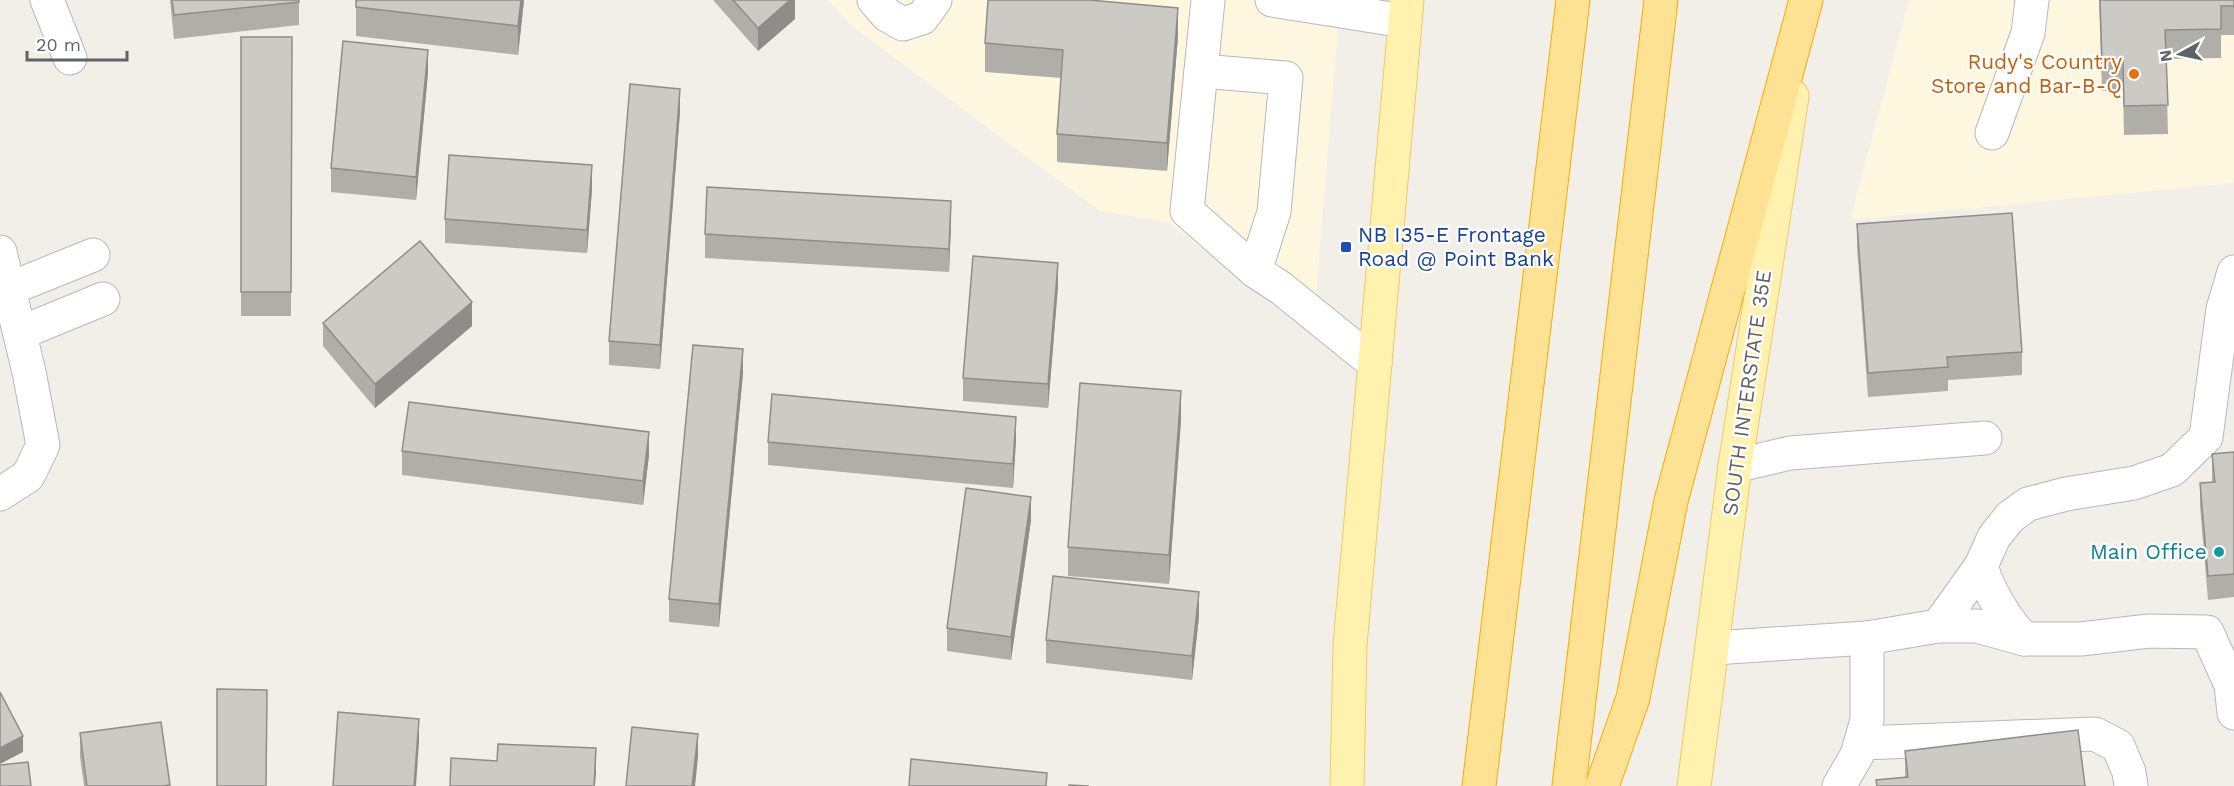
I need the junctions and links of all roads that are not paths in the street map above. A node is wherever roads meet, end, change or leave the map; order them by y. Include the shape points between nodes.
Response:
1 (47, 0) edge
2 (72, 0) edge
3 (874, 0) edge
4 (935, 0) edge
5 (1208, 0) edge
6 (1272, 0) edge
7 (1573, 0) edge
8 (1661, 0) edge
9 (1806, 0) edge
10 (2032, 0) edge
11 (1406, 10) edge
12 (1201, 71) junction
13 (1992, 133) dead end
14 (0, 252) edge
15 (93, 255) dead end
16 (1255, 271) junction
17 (2234, 272) edge
18 (9, 289) junction
19 (104, 299) dead end
20 (20, 333) junction
21 (1375, 364) junction
22 (1985, 438) dead end
23 (1735, 466) junction
24 (0, 494) edge
25 (1981, 566) junction
26 (1938, 626) junction
27 (1867, 638) junction
28 (2024, 639) junction
29 (1713, 648) junction
30 (2234, 713) edge
31 (1862, 743) junction
32 (1347, 786) edge
33 (1479, 786) edge
34 (1569, 786) edge
35 (1602, 786) edge
36 (1694, 786) edge
37 (1839, 786) edge
38 (2131, 786) edge

1 - 2 lane via 70,58
3 - 4 lane via 886,15 903,24 922,18
5 - 12 lane
6 - 11 lane
7 - 33 highway
8 - 34 highway
9 - 23 main road, SOUTH INTERSTATE 35E
9 - 35 highway via 1671,501 1633,698
10 - 13 lane via 2028,33
11 - 21 main road
12 - 16 lane via 1187,211
12 - 16 lane via 1286,78 1274,212
14 - 18 lane
15 - 18 lane
16 - 21 lane
17 - 25 lane via 2223,309 2206,438 2172,470 2134,483 2028,504 2010,517 1994,537
18 - 20 lane
19 - 20 lane
20 - 24 lane via 43,445 28,476
21 - 32 main road via 1350,645
22 - 23 lane via 1790,453
23 - 29 main road, SOUTH INTERSTATE 35E
25 - 26 lane
25 - 28 lane via 1987,586
26 - 27 lane
26 - 28 lane via 1977,626
27 - 29 lane
27 - 31 lane via 1867,720
28 - 30 lane via 2081,639 2149,631 2207,632 2231,684
29 - 36 main road, SOUTH INTERSTATE 35E
31 - 37 lane
31 - 38 lane via 2095,734 2118,746

